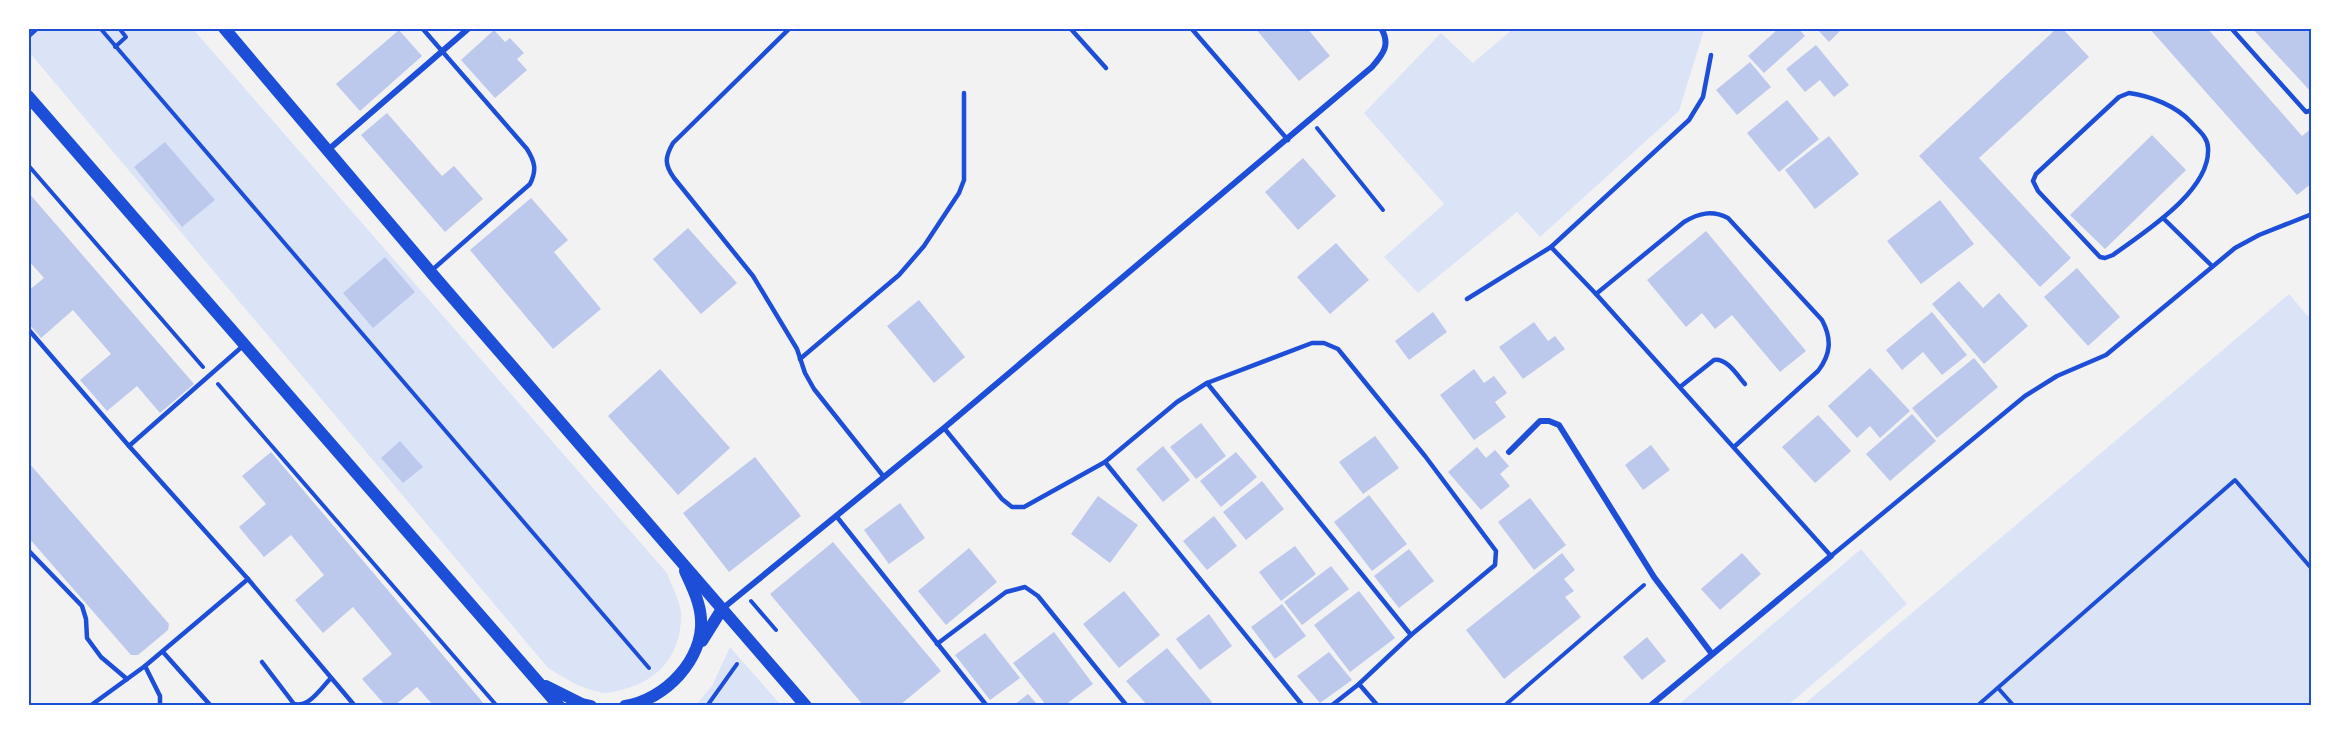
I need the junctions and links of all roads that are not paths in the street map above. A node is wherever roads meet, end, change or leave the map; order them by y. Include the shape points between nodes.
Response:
1 (224, 28) edge
2 (422, 28) edge
3 (469, 28) edge
4 (790, 28) edge
5 (1070, 28) edge
6 (1191, 28) edge
7 (1381, 28) edge
8 (2231, 28) edge
9 (442, 51) junction
10 (1711, 55) dead end
11 (1106, 68) dead end
12 (964, 93) dead end
13 (28, 96) edge
14 (2312, 110) edge
15 (1288, 140) junction
16 (328, 150) junction
17 (2312, 214) edge
18 (2163, 218) junction
19 (1551, 246) junction
20 (2212, 266) junction
21 (431, 271) junction
22 (1596, 294) junction
23 (1467, 299) dead end
24 (28, 329) edge
25 (244, 344) junction
26 (800, 359) junction
27 (1207, 383) junction
28 (1745, 384) dead end
29 (1680, 387) junction
30 (944, 428) junction
31 (129, 447) junction
32 (1734, 447) junction
33 (1509, 453) dead end
34 (1106, 462) junction
35 (884, 477) junction
36 (837, 517) junction
37 (28, 550) edge
38 (1831, 556) junction
39 (680, 560) junction
40 (248, 579) junction
41 (723, 609) junction
42 (1411, 635) junction
43 (700, 644) junction
44 (937, 644) junction
45 (163, 652) junction
46 (1712, 654) junction
47 (262, 662) dead end
48 (145, 666) junction
49 (331, 678) junction
50 (127, 679) junction
51 (539, 683) junction
52 (1359, 684) junction
53 (90, 705) edge
54 (160, 705) edge
55 (211, 705) edge
56 (355, 705) edge
57 (559, 705) edge
58 (591, 705) edge
59 (626, 705) edge
60 (806, 705) edge
61 (987, 705) edge
62 (1127, 705) edge
63 (1302, 705) edge
64 (1332, 705) edge
65 (1378, 705) edge
66 (1650, 705) edge

1 - 16 main road
2 - 9 lane
3 - 9 street
4 - 26 lane via 673,143 666,162 674,178 753,276
5 - 11 lane
6 - 15 lane
7 - 15 street via 1387,44 1372,68
8 - 14 lane via 2306,112
9 - 16 street
9 - 21 lane via 527,148 535,173 530,184
10 - 19 lane via 1703,97 1689,120
12 - 26 lane via 964,180 959,193 924,246 898,275
13 - 25 main road
15 - 30 street
16 - 21 main road
17 - 20 lane via 2259,235
18 - 18 lane via 2113,255 2100,257 2037,191 2033,181 2119,98 2129,93 2148,97 2187,118 2204,135 2209,147 2198,181
18 - 20 lane
19 - 22 lane
19 - 23 lane
20 - 38 lane via 2106,355 2057,376 2025,396
21 - 39 main road
22 - 29 lane
22 - 32 lane via 1696,214 1719,213 1728,218 1822,320 1830,339 1827,360
24 - 31 lane
25 - 31 lane
25 - 51 main road
26 - 35 lane via 814,389
27 - 34 lane via 1177,402
27 - 42 lane
27 - 42 lane via 1312,343 1324,343 1338,349 1425,456 1496,551 1495,565
28 - 29 lane via 1720,359
29 - 32 lane
30 - 34 lane via 1012,507 1024,507
30 - 35 street
31 - 40 lane
32 - 38 lane
33 - 46 street via 1540,422 1559,425 1654,577
34 - 63 lane
35 - 36 street
36 - 41 street
36 - 44 lane
37 - 50 lane via 82,606 87,638 101,657
38 - 46 street
39 - 41 main road
39 - 43 main road via 697,599
40 - 45 lane
40 - 49 lane
41 - 43 main road
41 - 60 main road
42 - 52 lane
43 - 59 main road via 673,681 655,694
44 - 61 lane
44 - 62 lane via 1006,592 1025,587 1038,597
45 - 48 lane
45 - 55 lane
46 - 66 street
47 - 49 lane via 294,704 305,704
48 - 50 lane
48 - 54 lane via 160,696
49 - 56 lane
50 - 53 lane
51 - 57 main road
51 - 58 main road
52 - 64 lane
52 - 65 lane

